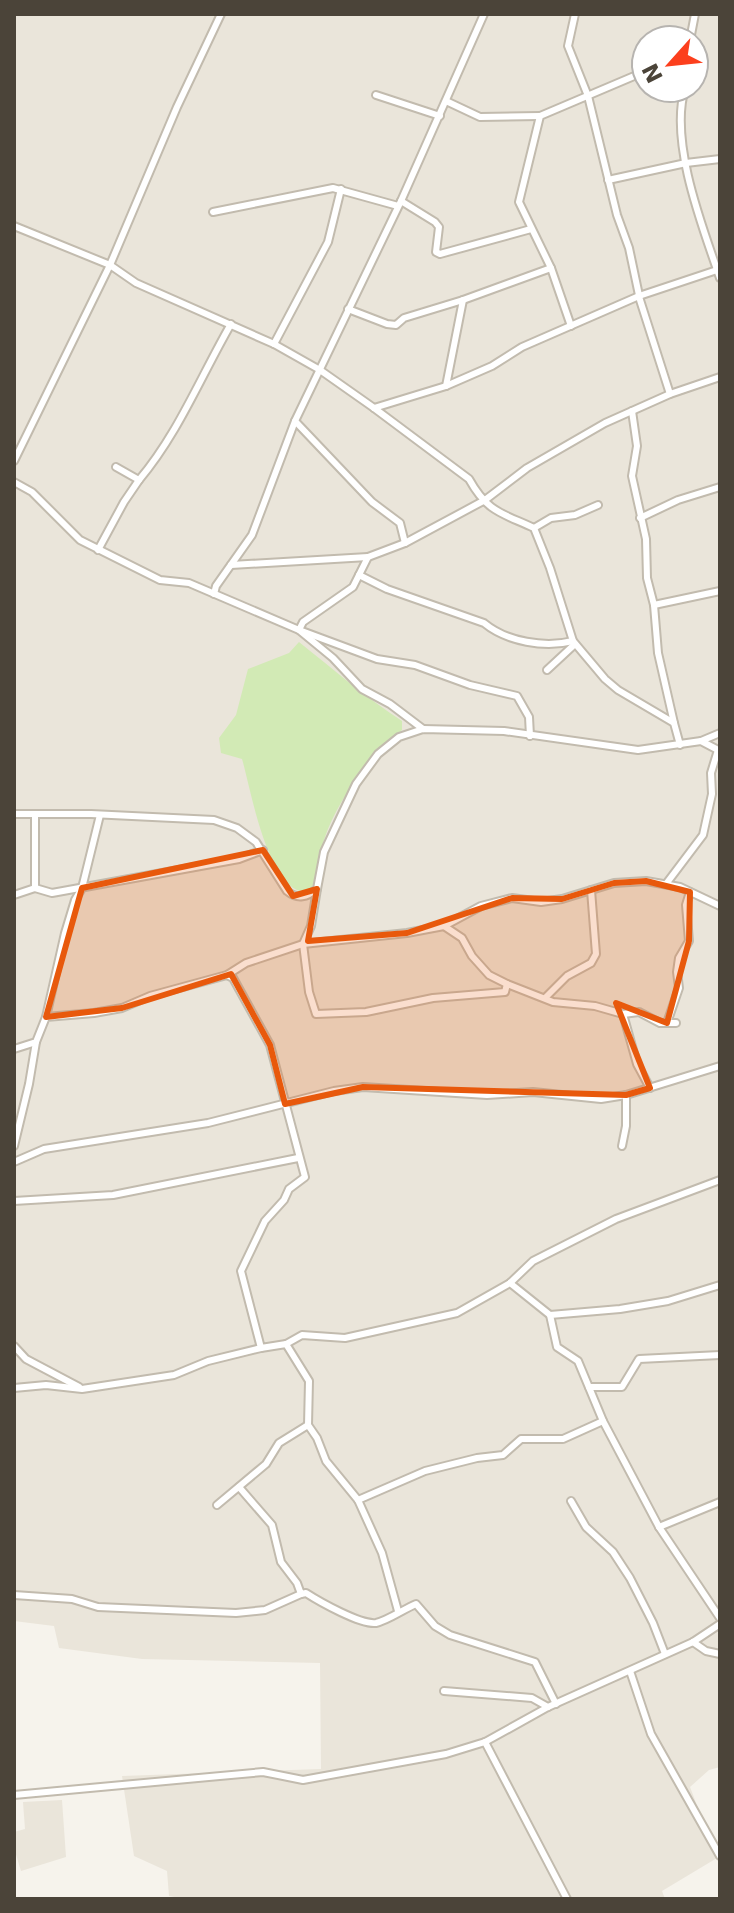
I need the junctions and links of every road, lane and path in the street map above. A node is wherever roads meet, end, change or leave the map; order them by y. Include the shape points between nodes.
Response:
1 (221, 14) edge
2 (484, 14) edge
3 (575, 14) edge
4 (630, 78) edge
5 (376, 95) dead end
6 (588, 96) junction
7 (446, 101) junction
8 (681, 104) edge
9 (440, 116) junction
10 (540, 116) junction
11 (720, 159) edge
12 (686, 163) junction
13 (608, 180) junction
14 (341, 189) junction
15 (400, 204) junction
16 (213, 212) dead end
17 (14, 226) edge
18 (531, 229) junction
19 (110, 265) junction
20 (551, 268) junction
21 (719, 269) edge
22 (720, 278) edge
23 (639, 296) junction
24 (463, 300) junction
25 (348, 309) junction
26 (231, 324) junction
27 (571, 326) junction
28 (274, 344) junction
29 (320, 370) junction
30 (720, 377) edge
31 (446, 386) junction
32 (670, 394) junction
33 (374, 408) junction
34 (632, 411) junction
35 (295, 421) junction
36 (14, 461) edge
37 (116, 467) dead end
38 (139, 480) junction
39 (14, 482) edge
40 (720, 487) edge
41 (485, 500) junction
42 (598, 505) dead end
43 (640, 518) junction
44 (534, 528) junction
45 (405, 543) junction
46 (98, 550) junction
47 (368, 557) junction
48 (231, 565) junction
49 (359, 575) junction
50 (720, 591) edge
51 (214, 594) junction
52 (654, 605) junction
53 (299, 630) junction
54 (574, 642) junction
55 (547, 670) dead end
56 (674, 723) junction
57 (423, 729) junction
58 (720, 733) edge
59 (530, 736) junction
60 (701, 741) junction
61 (680, 745) junction
62 (719, 750) edge
63 (14, 814) edge
64 (35, 814) junction
65 (100, 815) junction
66 (263, 850) junction
67 (666, 884) junction
68 (35, 888) junction
69 (82, 888) junction
70 (317, 889) junction
71 (591, 890) junction
72 (690, 892) junction
73 (14, 895) edge
74 (720, 906) edge
75 (444, 926) junction
76 (303, 944) junction
77 (227, 975) junction
78 (507, 984) junction
79 (545, 998) junction
80 (623, 1014) junction
81 (46, 1017) junction
82 (667, 1023) junction
83 (676, 1023) dead end
84 (36, 1042) junction
85 (14, 1049) edge
86 (720, 1066) edge
87 (650, 1088) junction
88 (626, 1095) junction
89 (285, 1104) junction
90 (14, 1146) edge
91 (622, 1146) dead end
92 (298, 1158) junction
93 (14, 1162) edge
94 (720, 1180) edge
95 (14, 1201) edge
96 (510, 1283) junction
97 (720, 1285) edge
98 (550, 1315) junction
99 (286, 1344) junction
100 (14, 1346) edge
101 (261, 1348) junction
102 (720, 1355) edge
103 (589, 1387) junction
104 (14, 1388) edge
105 (82, 1389) junction
106 (603, 1421) junction
107 (308, 1425) junction
108 (239, 1487) junction
109 (358, 1500) junction
110 (571, 1501) dead end
111 (720, 1502) edge
112 (217, 1505) dead end
113 (659, 1527) junction
114 (301, 1594) junction
115 (14, 1595) edge
116 (398, 1611) junction
117 (720, 1618) edge
118 (720, 1624) edge
119 (693, 1642) junction
120 (665, 1654) junction
121 (720, 1654) edge
122 (630, 1671) junction
123 (444, 1691) dead end
124 (556, 1704) junction
125 (548, 1707) junction
126 (485, 1742) junction
127 (14, 1795) edge
128 (720, 1856) edge
129 (567, 1899) edge

1 - 19 street
2 - 7 street
3 - 6 street via 568,46
4 - 6 street
5 - 9 street
6 - 10 street
6 - 13 street
7 - 9 street
7 - 10 street via 480,117
8 - 12 street
9 - 15 street
10 - 18 street via 519,202
11 - 12 street
12 - 13 street
12 - 21 street
13 - 23 street
14 - 15 street
14 - 16 street
14 - 28 street via 328,242
15 - 18 street via 439,227 435,246 440,254
15 - 25 street
17 - 19 street
18 - 20 street
19 - 26 street via 136,283
19 - 36 street
20 - 24 street
20 - 27 street
21 - 22 street
21 - 23 street
23 - 27 street
23 - 32 street
24 - 25 street via 396,325
24 - 31 street
25 - 29 street
26 - 28 street
26 - 38 street via 166,443
27 - 31 street
28 - 29 street
29 - 33 street
29 - 35 street
30 - 32 street
31 - 33 street
32 - 34 street
33 - 41 street via 469,479
34 - 41 street via 527,468
34 - 43 street via 637,446 632,476
35 - 45 street via 372,502 400,523
35 - 48 street via 252,535
37 - 38 street
38 - 46 street
39 - 46 street
40 - 43 street
41 - 44 street via 493,511
41 - 45 street
42 - 44 street
43 - 52 street
44 - 54 street
45 - 47 street
46 - 51 street via 160,580 189,583
47 - 48 street
47 - 49 street
48 - 51 street
49 - 53 street via 353,587
49 - 54 street via 484,623 497,633 556,646
50 - 52 street
51 - 53 street
52 - 56 street via 658,653
53 - 57 street via 362,689
53 - 59 street via 377,659 517,696 529,717
54 - 55 street
54 - 56 street via 611,685
56 - 61 street
57 - 59 street
57 - 70 street via 399,737 378,754 356,784 324,852
58 - 60 street
59 - 61 street via 638,750
60 - 61 street
60 - 62 street
62 - 67 street via 703,835
63 - 64 street
64 - 65 street
64 - 68 street
65 - 66 street via 214,820 237,828
65 - 69 street
66 - 69 street
66 - 70 street via 293,896
67 - 71 street via 614,883
67 - 72 street
68 - 69 street via 52,893
68 - 73 street
69 - 81 street via 65,933
70 - 76 street
71 - 75 street via 541,902 512,898 481,906
71 - 79 street via 596,954
72 - 74 street
72 - 82 street via 689,941 679,958 679,988
75 - 76 street
75 - 78 street via 462,938 489,975
76 - 77 street
76 - 78 street via 316,1014 505,992
77 - 81 street via 122,1008
77 - 89 street via 270,1045
78 - 79 street
79 - 80 street
80 - 82 street via 639,1012
80 - 87 street
81 - 84 street
82 - 83 street
84 - 85 street
84 - 90 street
86 - 87 street
87 - 88 street
88 - 89 street via 601,1099 363,1087
88 - 91 street
89 - 92 street
89 - 93 street via 208,1123 44,1149
92 - 95 street via 113,1195
92 - 101 street via 305,1177 265,1221 241,1271
94 - 96 street via 616,1219 533,1261
96 - 98 street
96 - 99 street via 457,1313 345,1338 302,1335
97 - 98 street via 668,1301
98 - 103 street via 557,1347 578,1361
99 - 101 street
99 - 107 street via 309,1381
100 - 105 street via 26,1359
101 - 105 street via 174,1375
102 - 103 street via 639,1359 622,1387
103 - 106 street
104 - 105 street
106 - 109 street via 563,1439 521,1439 503,1455 425,1471
106 - 113 street
107 - 108 street via 279,1443 266,1464
107 - 109 street via 326,1461
108 - 112 street
108 - 114 street via 272,1525 281,1562
109 - 116 street via 382,1553
110 - 120 street via 630,1578
111 - 113 street
113 - 117 street
114 - 115 street via 265,1610 236,1613 98,1607 72,1599
114 - 116 street via 365,1622 385,1620
116 - 124 street via 416,1604 450,1635 535,1662
118 - 119 street
119 - 120 street
119 - 121 street
120 - 122 street
122 - 124 street
122 - 128 street via 651,1734
123 - 125 street via 532,1698
124 - 125 street
125 - 126 street
126 - 127 street via 303,1780 263,1772
126 - 129 street

